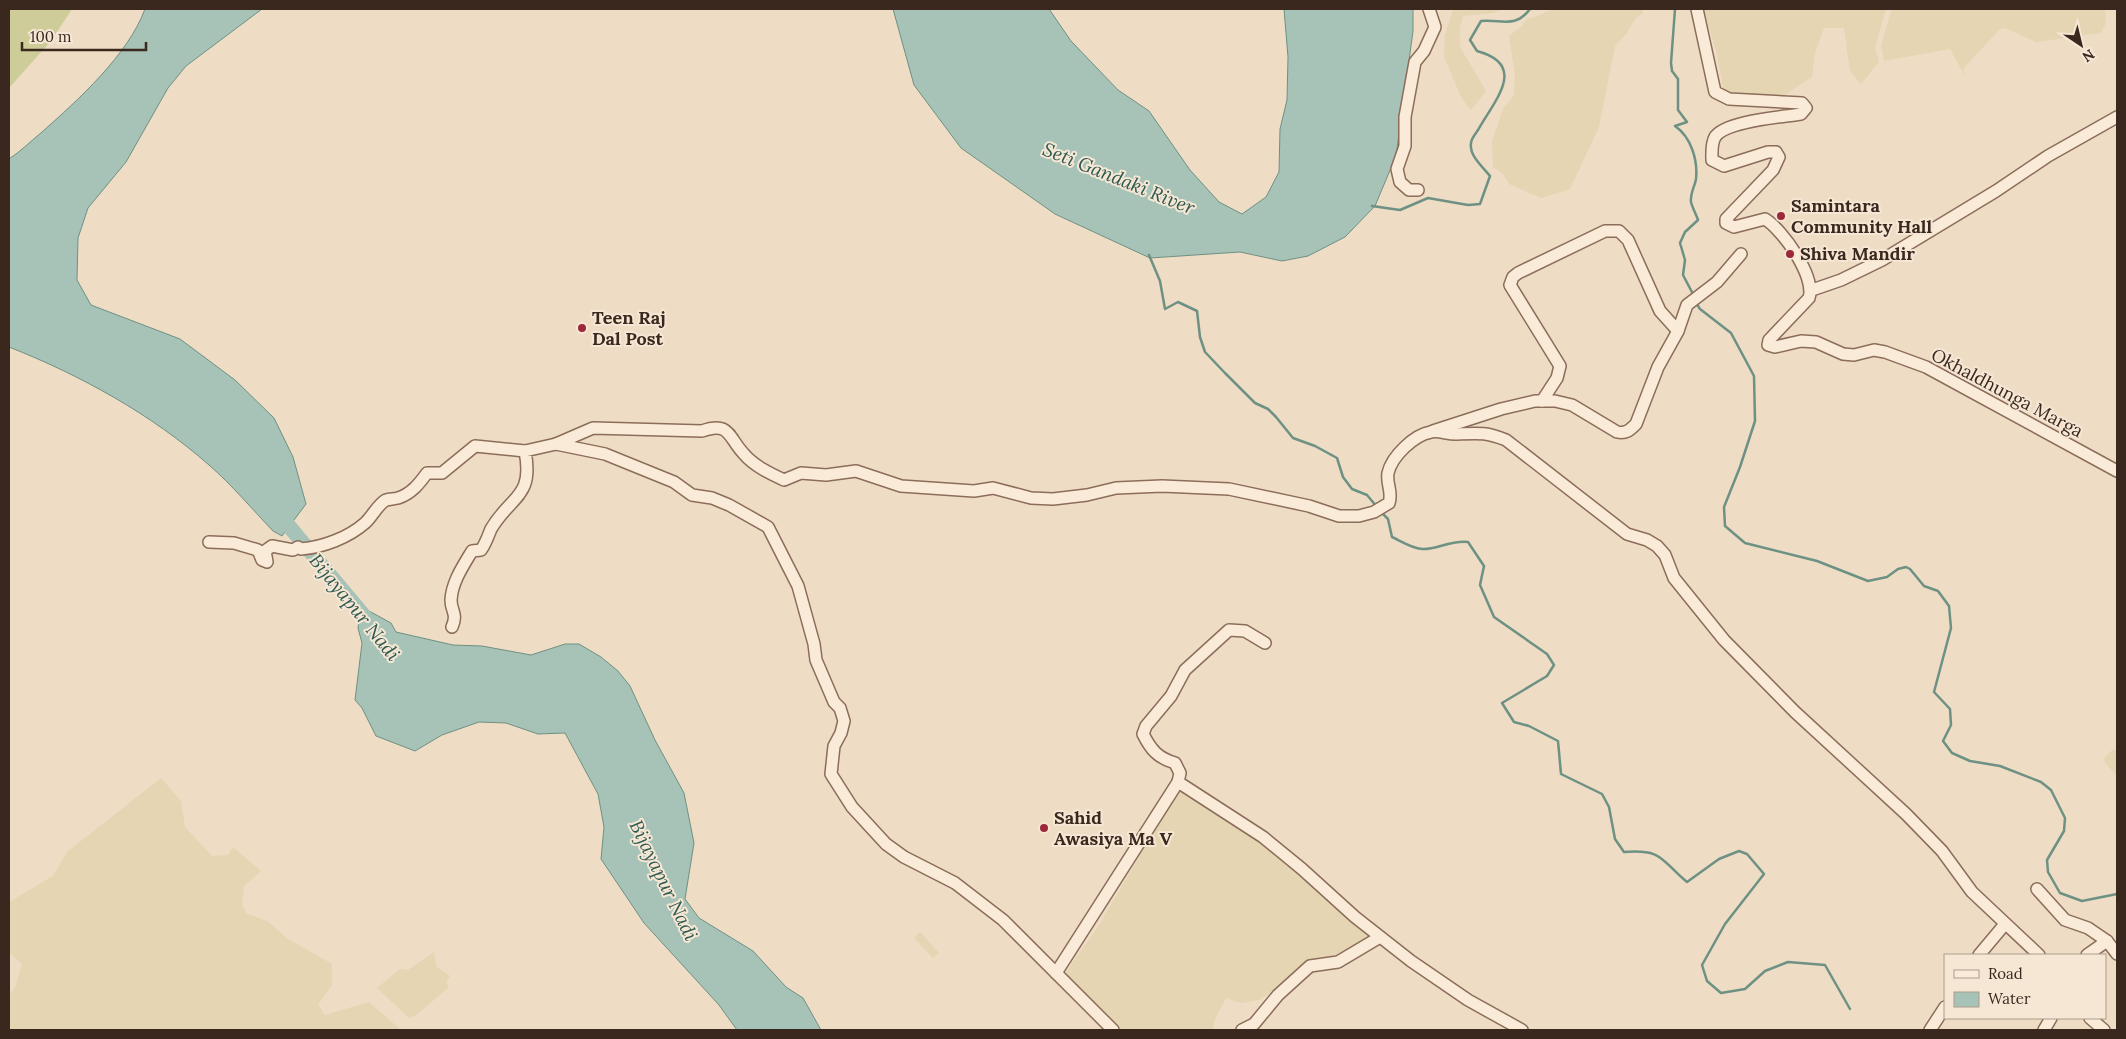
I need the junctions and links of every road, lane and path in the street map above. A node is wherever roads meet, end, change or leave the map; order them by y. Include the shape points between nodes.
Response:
1 (1429, 9) edge
2 (1697, 9) edge
3 (2117, 117) edge
4 (1418, 190) dead end
5 (1741, 254) dead end
6 (1812, 290) junction
7 (1678, 330) junction
8 (1542, 401) junction
9 (1433, 431) junction
10 (556, 444) junction
11 (525, 451) junction
12 (2117, 472) edge
13 (209, 542) dead end
14 (452, 627) dead end
15 (1265, 643) dead end
16 (1178, 782) junction
17 (2037, 889) dead end
18 (2005, 924) junction
19 (1380, 937) junction
20 (2107, 941) junction
21 (1979, 954) edge
22 (2038, 954) edge
23 (2089, 954) edge
24 (2117, 954) edge
25 (1056, 973) junction
26 (1944, 1009) edge
27 (2050, 1019) edge
28 (2091, 1019) edge
29 (1113, 1030) edge
30 (1242, 1030) edge
31 (1522, 1030) edge
32 (1930, 1030) edge
33 (2044, 1030) edge
34 (2104, 1030) edge

1 - 4 street via 1435,27 1415,62 1405,118 1405,146 1396,168 1400,182 1409,190
2 - 6 street via 1715,92 1729,98 1802,103 1806,108 1801,114 1723,130 1716,136 1712,160 1724,166 1776,152 1779,156 1773,170 1730,213 1726,223 1734,227 1765,219 1774,225 1784,236
3 - 6 street via 2048,156 1882,260
5 - 7 street via 1717,282 1687,305
6 - 12 street, Okhaldhunga Marga via 1803,307 1769,340 1769,347 1801,341 1816,342 1843,354 1874,350 1885,352 1926,368
7 - 8 street via 1658,368 1636,424 1630,430 1617,432 1572,405 1555,400
7 - 8 street via 1660,311 1628,240 1619,231 1605,231 1518,272 1510,285 1560,366 1557,378
8 - 9 street via 1501,409
9 - 10 street via 1413,440 1395,458 1388,474 1392,494 1389,503 1359,516 1343,516 1229,489 1116,488 1054,499 1031,498 993,488 974,491 901,486 856,471 801,474 784,480 744,455 726,430 715,426 702,431 593,428
9 - 18 street via 1488,433 1506,440 1619,529 1657,546 1665,555 1674,578 1724,640 1795,712 1906,814 1942,851 1972,892
10 - 11 street
10 - 25 street via 605,454 674,482 692,495 729,505 768,527 798,586 816,660 844,721 834,746 831,774 852,807 886,844 955,883 1004,920
11 - 13 street via 475,446 442,473 427,473 409,492 385,501 364,524 317,548 298,547 294,550 272,546 265,551 267,562 262,560 258,550 246,545
11 - 14 street via 529,470 526,484 491,529 482,550 472,551 456,578 451,601 456,617
15 - 16 street via 1245,631 1229,630 1185,670 1171,696 1146,726 1143,734 1149,746 1162,759 1175,763 1180,773
16 - 19 street via 1263,837
16 - 25 street
17 - 20 street via 2065,920 2088,928
18 - 21 street
18 - 22 street
19 - 30 street via 1338,962 1310,966 1278,994 1254,1024
19 - 31 street via 1468,1000
20 - 23 street
20 - 24 street
25 - 29 street
26 - 32 street
27 - 33 street
28 - 34 street

